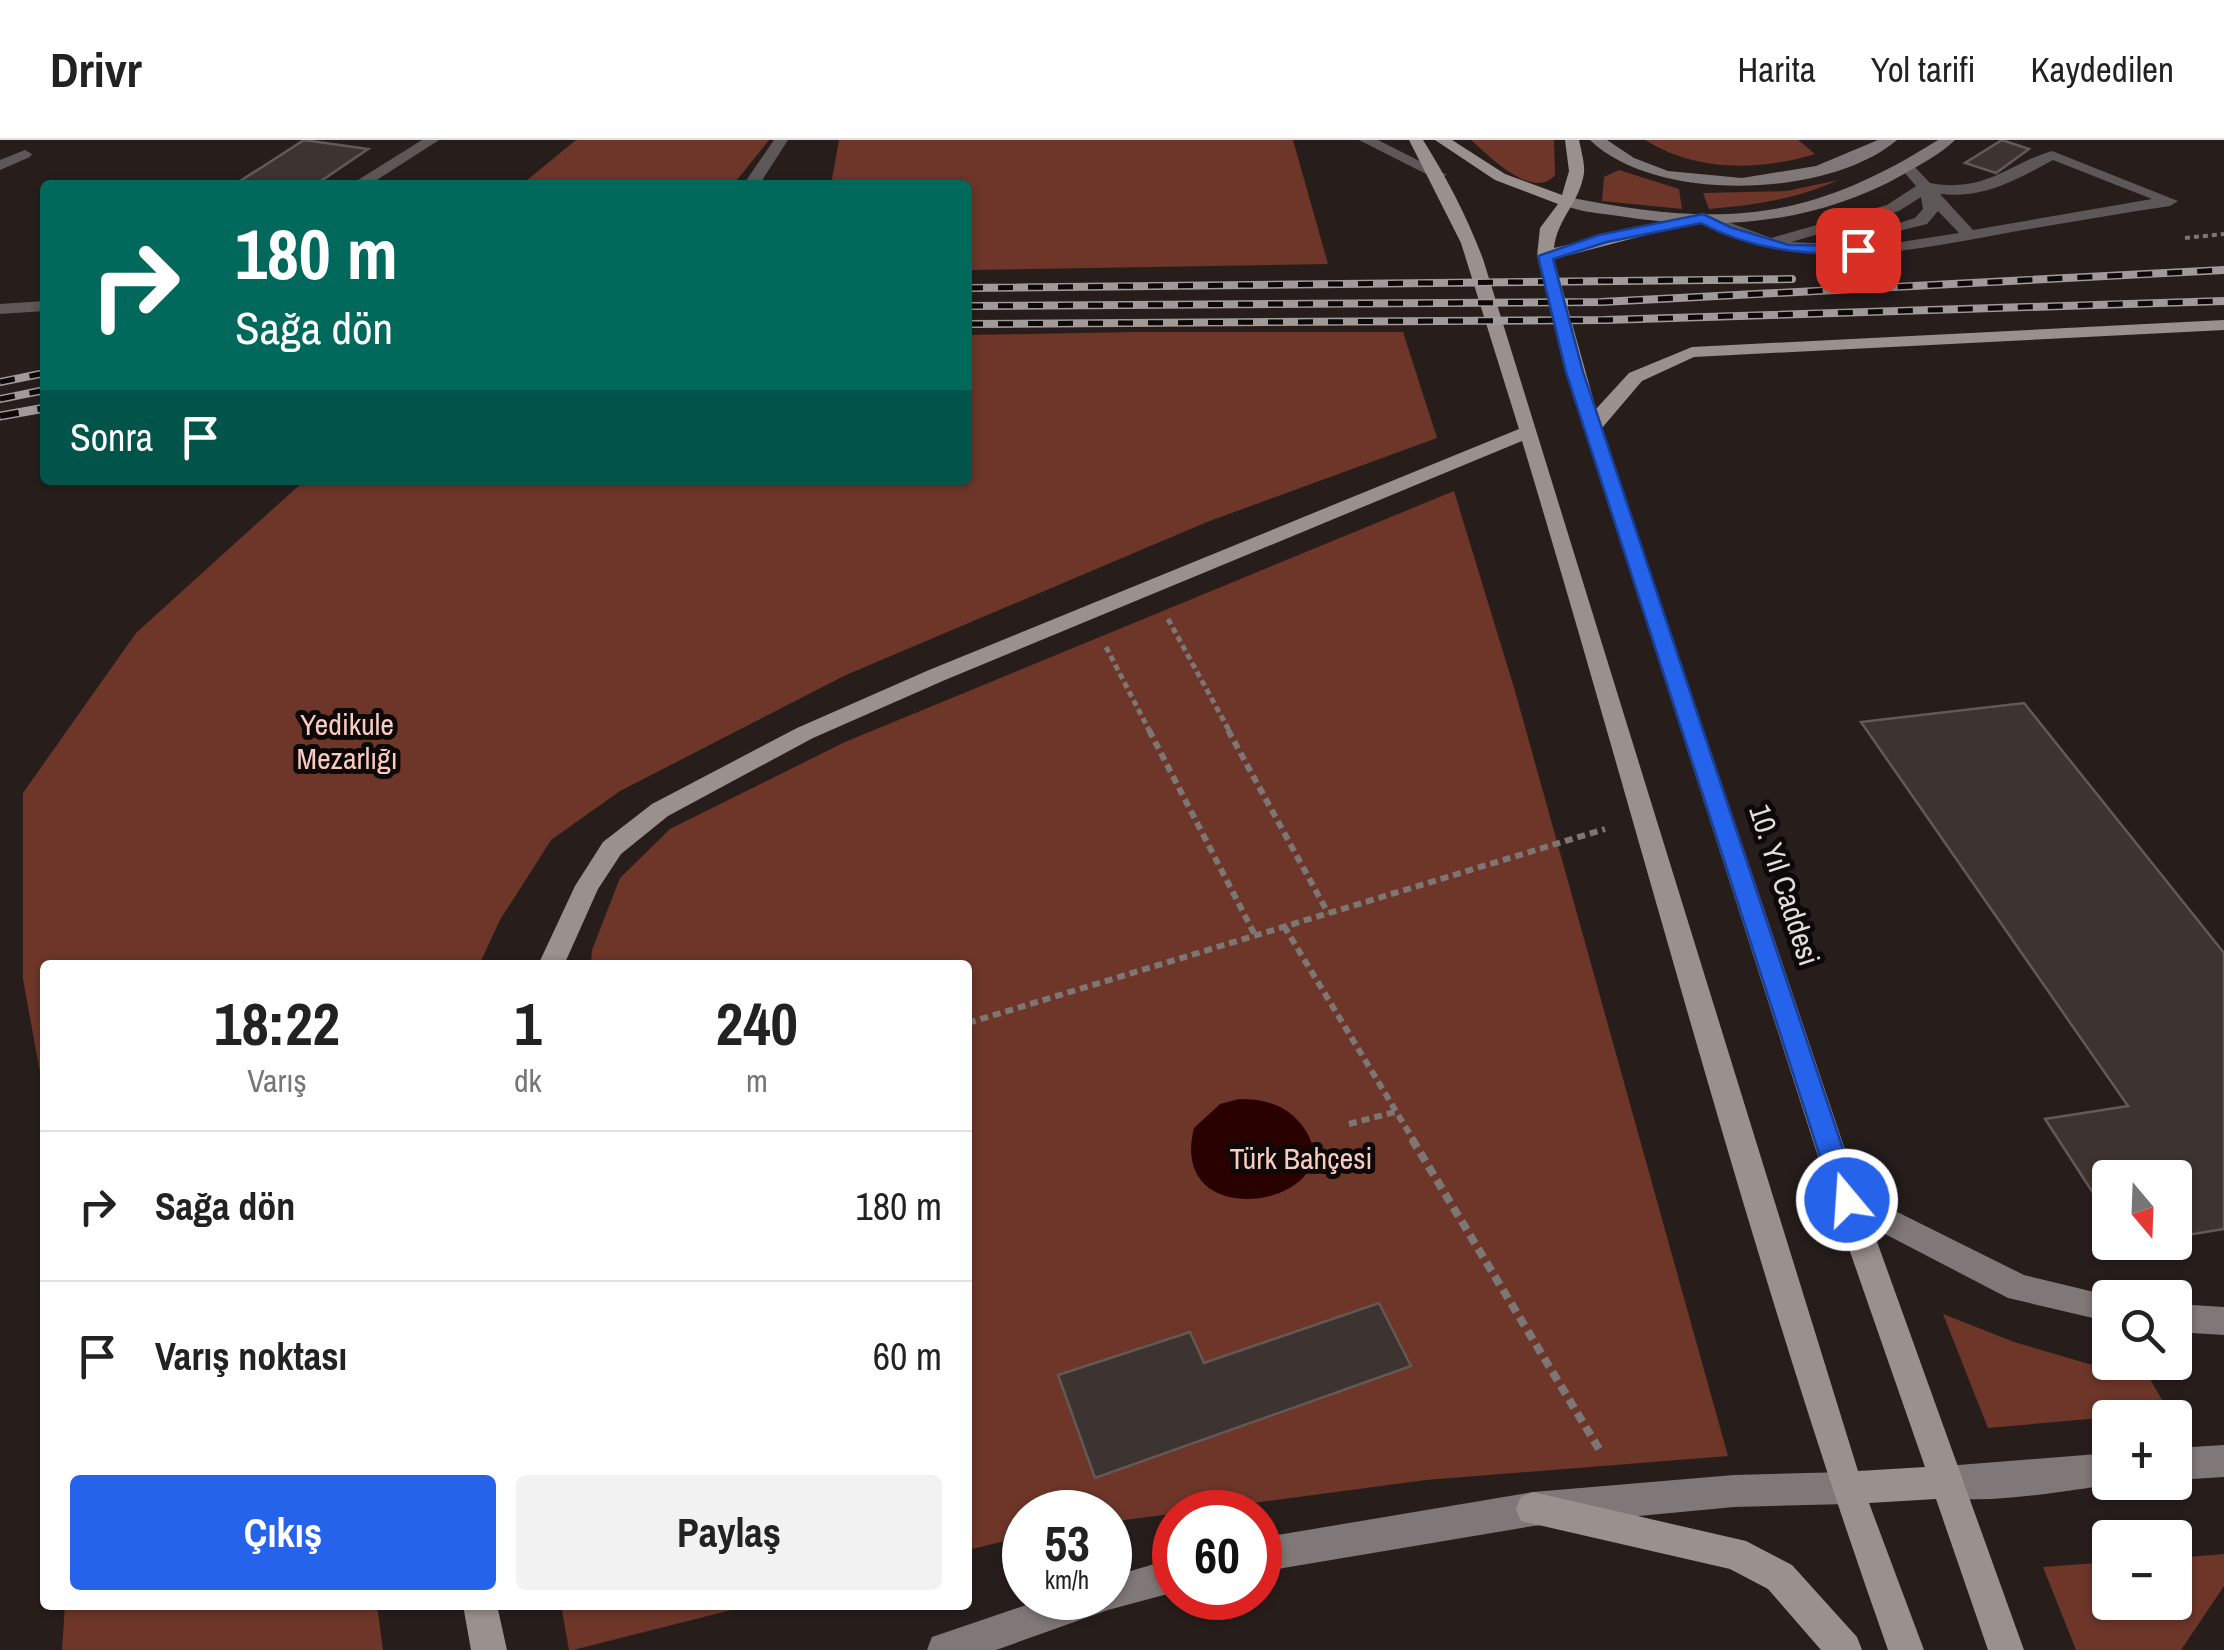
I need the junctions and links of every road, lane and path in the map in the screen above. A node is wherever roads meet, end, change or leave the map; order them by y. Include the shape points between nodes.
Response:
1 (432, 140) edge
2 (781, 140) edge
3 (1366, 140) edge
4 (1416, 140) edge
5 (1442, 140) edge
6 (1572, 140) edge
7 (1596, 140) edge
8 (1890, 140) edge
9 (1948, 140) edge
10 (25, 154) dead end
11 (0, 166) edge
12 (1906, 166) junction
13 (1439, 175) junction
14 (366, 180) edge
15 (753, 180) edge
16 (1926, 187) junction
17 (1567, 202) junction
18 (1703, 218) junction
19 (1969, 234) junction
20 (1768, 244) junction
21 (1545, 256) junction
22 (40, 306) edge
23 (0, 309) edge
24 (2224, 325) edge
25 (1594, 425) junction
26 (1528, 432) junction
27 (1149, 584) junction
28 (1087, 610) junction
29 (1645, 818) junction
30 (1328, 912) junction
31 (1284, 926) junction
32 (1255, 934) junction
33 (553, 960) edge
34 (972, 1023) edge
35 (1395, 1112) junction
36 (1349, 1124) dead end
37 (1847, 1200) junction
38 (2092, 1304) edge
39 (2192, 1319) edge
40 (2224, 1321) edge
41 (2224, 1460) edge
42 (2192, 1463) edge
43 (2092, 1471) edge
44 (1946, 1482) junction
45 (1847, 1488) junction
46 (1632, 1502) junction
47 (1533, 1509) junction
48 (1282, 1550) edge
49 (481, 1610) edge
50 (1032, 1620) edge
51 (490, 1650) edge
52 (945, 1650) edge
53 (1844, 1650) edge
54 (1906, 1650) edge
55 (2006, 1650) edge

1 - 14 street
2 - 15 street
3 - 13 street
4 - 13 main road
5 - 17 main road via 1500,177
6 - 17 main road via 1577,171
7 - 8 main road via 1655,170 1718,182 1823,171
9 - 12 main road
10 - 11 street
12 - 16 street
12 - 18 main road via 1808,209
13 - 26 main road via 1461,218
16 - 19 street
16 - 19 street via 1976,192 2052,155 2170,201
16 - 20 street via 1893,208
16 - 20 street via 1931,210 1903,230
17 - 18 main road
17 - 21 main road via 1548,228
18 - 20 street
18 - 21 main road
19 - 20 street via 1936,244 1858,250
21 - 25 main road, 10. Yıl Caddesi
22 - 23 street
24 - 25 main road via 1692,352 1641,370
25 - 37 main road, 10. Yıl Caddesi
26 - 27 main road
26 - 29 main road
27 - 28 main road
27 - 30 path
28 - 32 path
28 - 33 main road via 805,733 660,810 612,848
29 - 30 path
29 - 45 main road
30 - 31 path
31 - 32 path
31 - 35 path
32 - 34 path
35 - 36 path
35 - 46 path
37 - 38 main road via 2019,1288
37 - 44 main road, 10. Yıl Caddesi
39 - 40 main road
41 - 42 main road
43 - 44 main road
44 - 45 main road
44 - 55 main road, 10. Yıl Caddesi
45 - 46 main road
45 - 54 main road
46 - 47 main road
47 - 48 main road
47 - 53 main road via 1734,1553 1780,1576
49 - 51 main road
50 - 52 main road

